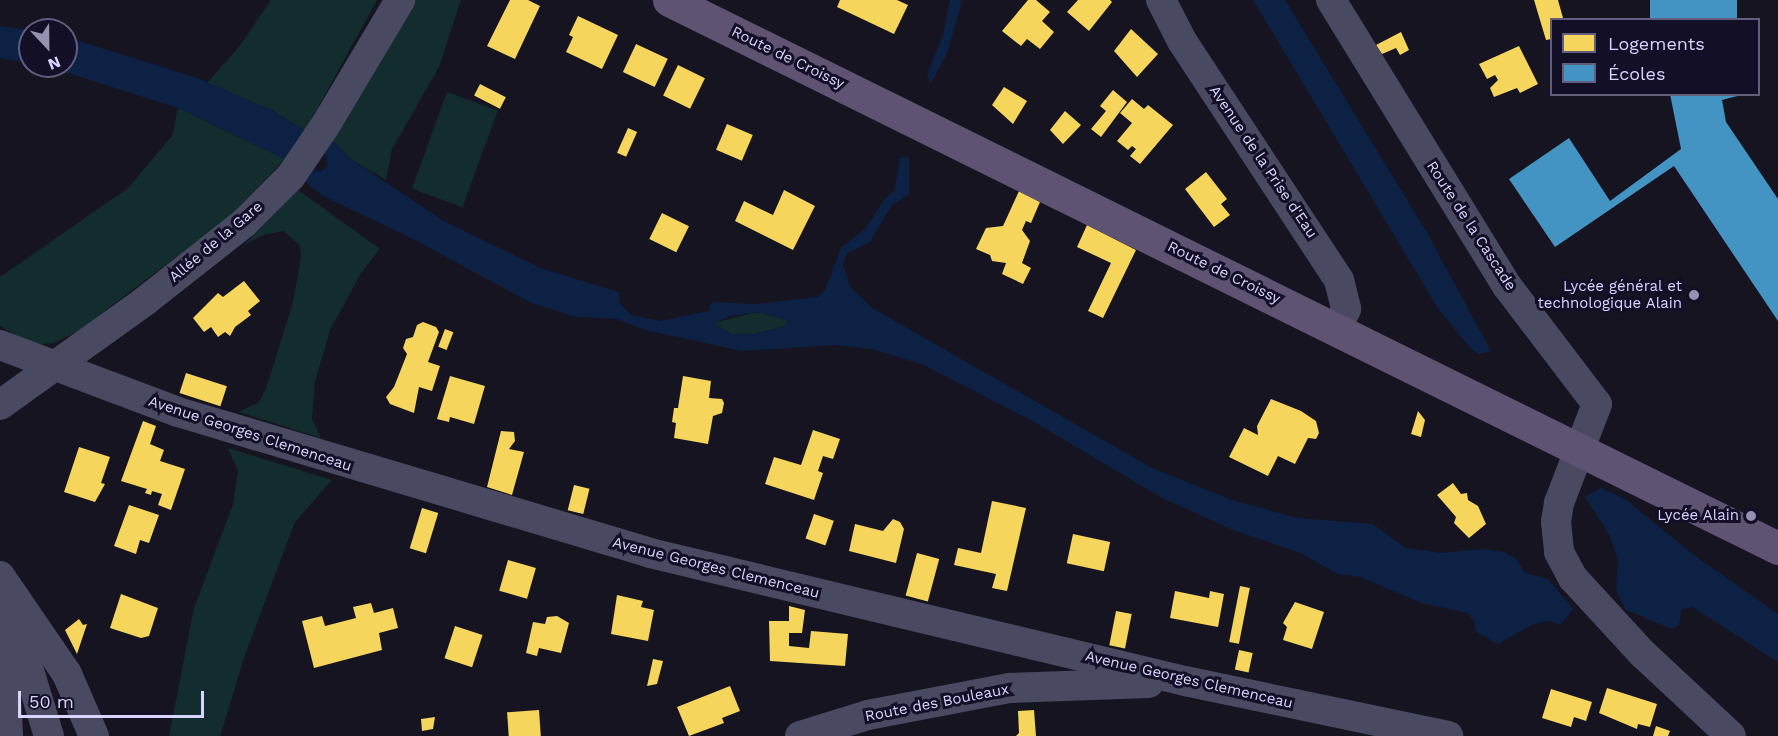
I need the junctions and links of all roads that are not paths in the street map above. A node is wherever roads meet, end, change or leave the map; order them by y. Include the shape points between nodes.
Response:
1 (400, 0) edge
2 (669, 0) edge
3 (1161, 0) edge
4 (1331, 0) edge
5 (1336, 329) junction
6 (0, 345) edge
7 (55, 369) junction
8 (0, 405) edge
9 (1580, 449) junction
10 (1778, 548) edge
11 (0, 576) edge
12 (0, 581) edge
13 (1014, 640) junction
14 (1185, 681) junction
15 (1010, 688) junction
16 (90, 724) edge
17 (47, 725) edge
18 (8, 732) edge
19 (800, 736) edge
20 (1448, 736) edge
21 (1731, 736) edge

1 - 7 street, Allée de la Gare via 291,177 244,223
2 - 5 main road, Route de Croissy
3 - 5 street, Avenue de la Prise d'Eau via 1182,41 1339,280 1346,309
4 - 9 street, Route de la Cascade via 1507,286 1594,398 1596,411
5 - 9 main road, Route de Croissy
6 - 7 street, Avenue Georges Clemenceau
7 - 8 street, Allée de la Gare
7 - 13 street, Avenue Georges Clemenceau via 321,458 650,553
9 - 10 main road, Route de Croissy
9 - 21 street via 1559,503 1559,552 1593,603
11 - 16 street via 67,674
11 - 17 street
12 - 18 street
13 - 14 street, Avenue Georges Clemenceau
13 - 15 street
14 - 15 street, Route des Bouleaux
14 - 20 street, Avenue Georges Clemenceau
15 - 19 street, Route des Bouleaux via 868,715
16 - 17 street
17 - 18 street

